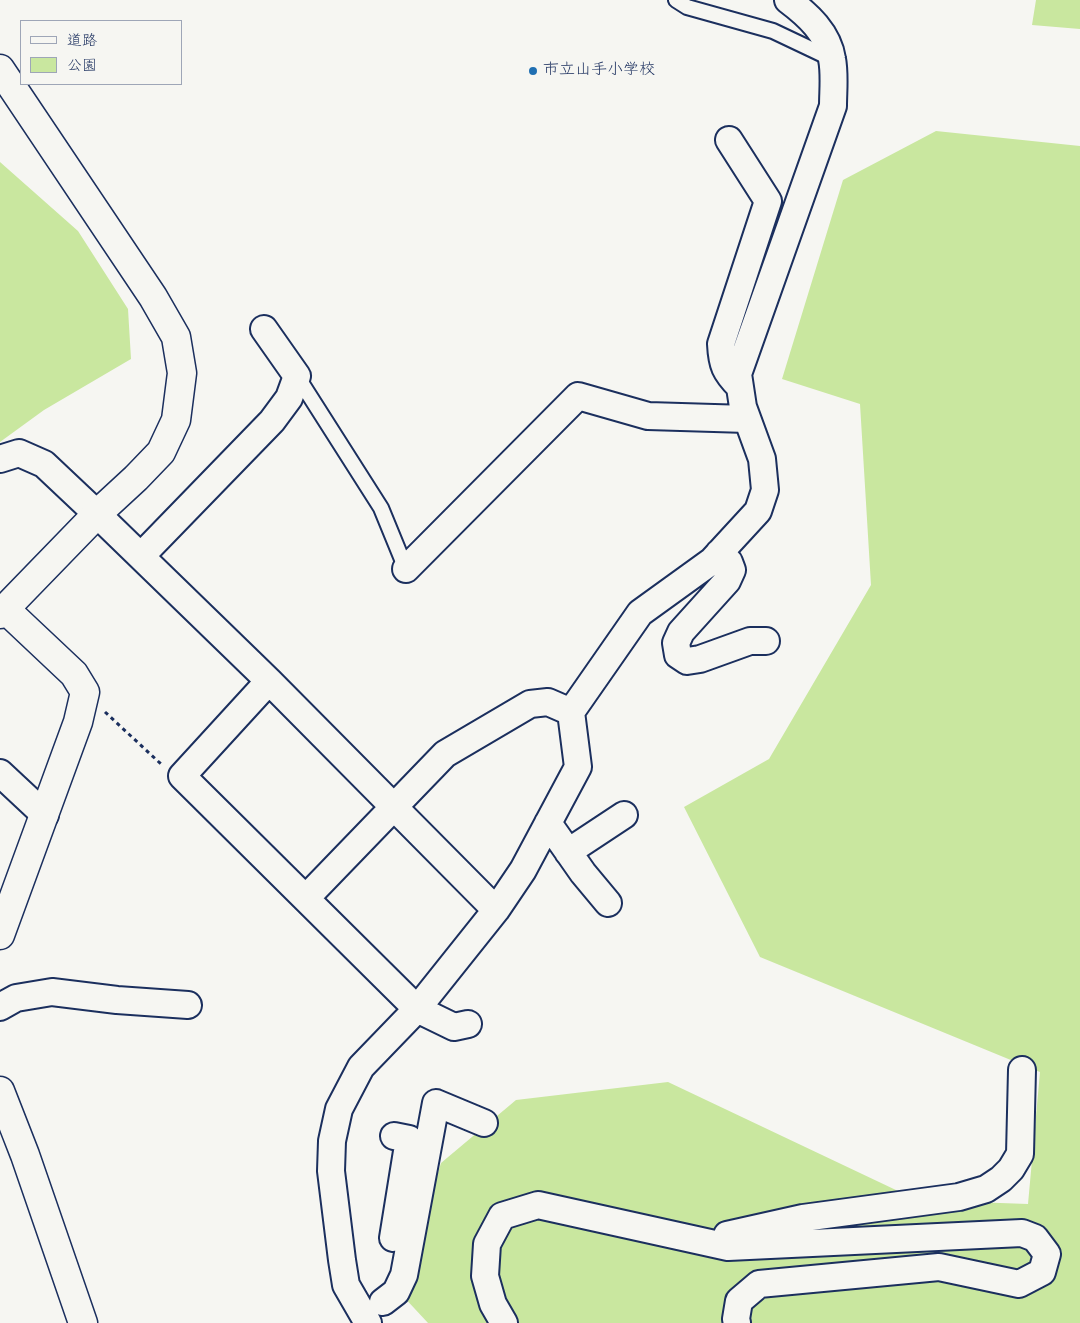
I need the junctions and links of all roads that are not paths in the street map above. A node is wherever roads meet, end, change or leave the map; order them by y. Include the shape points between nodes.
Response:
1 (676, 0) edge
2 (788, 0) edge
3 (832, 59) junction
4 (0, 69) edge
5 (729, 140) dead end
6 (264, 328) dead end
7 (297, 376) junction
8 (740, 387) junction
9 (747, 419) junction
10 (0, 460) edge
11 (98, 514) junction
12 (719, 553) junction
13 (141, 556) junction
14 (406, 569) joint
15 (2, 611) edge
16 (766, 641) dead end
17 (269, 681) junction
18 (572, 712) junction
19 (0, 773) edge
20 (394, 806) junction
21 (624, 814) dead end
22 (45, 815) junction
23 (548, 823) junction
24 (568, 852) junction
25 (306, 898) junction
26 (608, 903) dead end
27 (496, 910) junction
28 (0, 935) edge
29 (188, 1005) dead end
30 (0, 1007) edge
31 (418, 1009) junction
32 (468, 1024) dead end
33 (1022, 1070) dead end
34 (0, 1091) edge
35 (484, 1123) dead end
36 (394, 1136) dead end
37 (699, 1241) junction
38 (371, 1313) edge
39 (83, 1323) edge
40 (504, 1323) edge
41 (737, 1323) edge

1 - 3 lane via 687,7 773,30
2 - 3 street via 818,27
3 - 8 street via 833,106 738,374
4 - 11 street via 153,297 176,337 182,372 176,420 161,452
5 - 8 street via 768,201 722,344 722,362
6 - 7 street
7 - 13 street via 289,398 272,422
7 - 14 lane via 381,508
8 - 9 street
9 - 12 street via 762,458 765,490 758,511
9 - 14 street via 648,416 578,396
10 - 11 street via 19,453 44,464
11 - 13 street
11 - 15 street
12 - 16 street via 732,570 727,581 681,632 676,643 678,655 687,661 700,659 750,641
12 - 18 street via 640,613
13 - 17 street
15 - 22 street via 74,674 85,692 78,722
17 - 20 street
17 - 25 street via 182,776
18 - 20 street via 548,702 530,704 445,754
18 - 23 street via 578,767
19 - 22 street
20 - 25 street
20 - 27 street
21 - 24 street
22 - 28 street
23 - 24 street
23 - 27 street via 523,870
24 - 26 street
25 - 31 street
27 - 31 street
29 - 30 street via 52,992 16,998
31 - 32 street via 454,1027
31 - 38 street via 361,1067 340,1109 332,1141 331,1171 346,1285
33 - 37 street via 1020,1154 1001,1179 986,1188 959,1197 804,1218
34 - 39 street
35 - 38 street via 436,1103 404,1275 396,1292
36 - 38 street via 409,1139
37 - 40 street via 538,1205 502,1216 488,1238 485,1276 493,1304
37 - 41 street via 728,1247 1022,1233 1035,1238 1047,1254 1042,1272 1019,1284 939,1267 759,1284 739,1300

